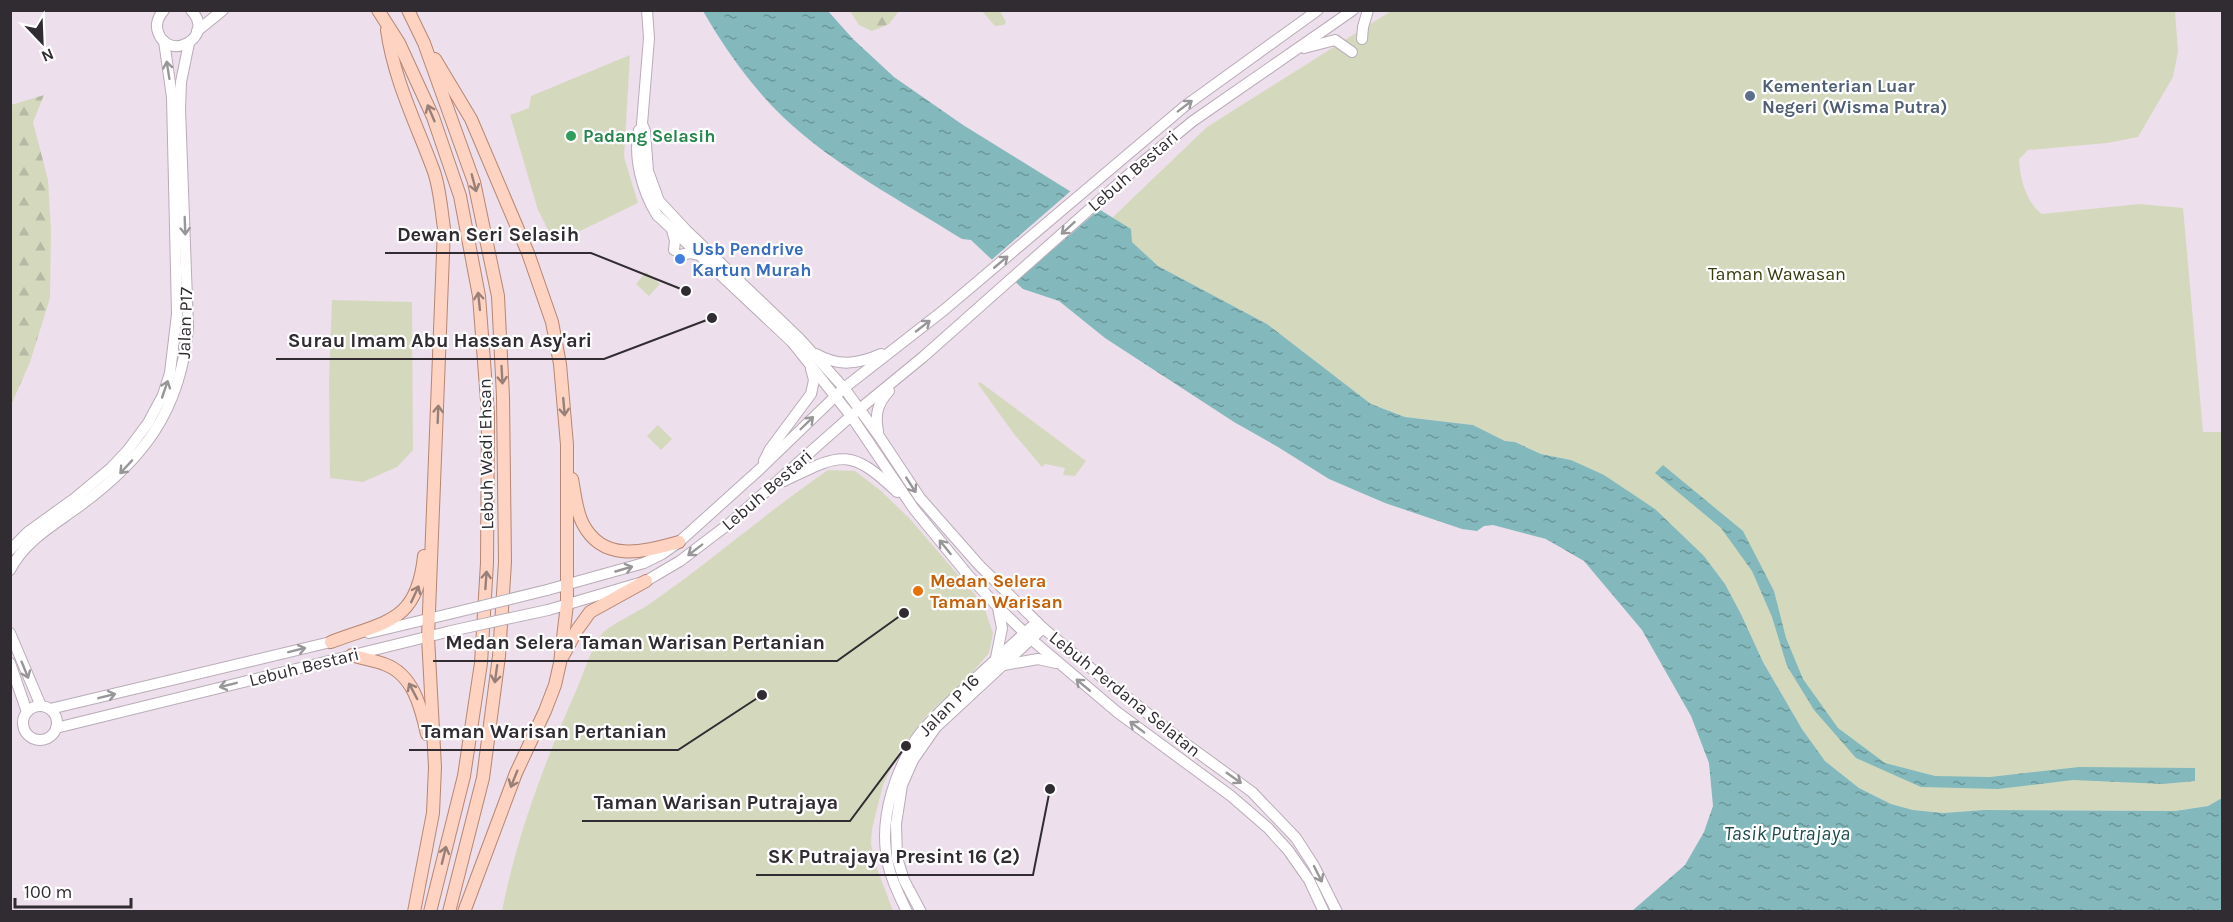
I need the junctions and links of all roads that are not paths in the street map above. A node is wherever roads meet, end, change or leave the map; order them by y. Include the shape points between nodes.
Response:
1 (164, 10) edge
2 (191, 10) edge
3 (223, 10) edge
4 (378, 10) edge
5 (408, 10) edge
6 (646, 10) edge
7 (1304, 10) edge
8 (1320, 10) edge
9 (1368, 10) edge
10 (1346, 12) edge
11 (1332, 25) junction
12 (386, 26) junction
13 (1291, 30) junction
14 (197, 31) junction
15 (1362, 39) dead end
16 (164, 41) junction
17 (189, 43) junction
18 (424, 43) junction
19 (1352, 52) dead end
20 (1287, 54) junction
21 (642, 124) junction
22 (672, 229) junction
23 (689, 239) junction
24 (700, 255) junction
25 (897, 347) junction
26 (811, 351) junction
27 (923, 357) junction
28 (810, 363) junction
29 (844, 388) junction
30 (835, 396) junction
31 (860, 409) junction
32 (851, 416) junction
33 (879, 436) junction
34 (567, 445) junction
35 (437, 448) junction
36 (760, 470) junction
37 (771, 488) junction
38 (914, 509) junction
39 (679, 542) junction
40 (10, 550) edge
41 (10, 570) edge
42 (646, 581) junction
43 (567, 584) junction
44 (567, 604) junction
45 (998, 606) junction
46 (429, 619) junction
47 (1040, 625) junction
48 (10, 633) edge
49 (1027, 636) junction
50 (428, 637) junction
51 (331, 642) junction
52 (352, 655) junction
53 (999, 662) junction
54 (10, 663) edge
55 (560, 663) junction
56 (1059, 664) junction
57 (46, 707) junction
58 (27, 712) junction
59 (56, 728) junction
60 (435, 767) junction
61 (414, 912) edge
62 (430, 912) edge
63 (449, 912) edge
64 (464, 912) edge
65 (907, 912) edge
66 (921, 912) edge
67 (1324, 912) edge
68 (1337, 912) edge

1 - 16 main road, Jalan P17 via 157,24
2 - 14 main road via 197,19
3 - 14 main road
4 - 12 main road, Lebuh Wadi Ehsan
5 - 18 main road, Lebuh Wadi Ehsan
6 - 21 main road via 649,38
7 - 13 main road
8 - 11 main road
8 - 13 main road, Lebuh Bestari
9 - 15 main road
10 - 11 main road, Lebuh Bestari
11 - 20 main road, Lebuh Bestari
35 -> 12 main road via 444,228 434,172 402,94
62 -> 12 main road, Lebuh Wadi Ehsan via 464,776 481,663 487,563 488,414 479,296 460,196 434,117 399,43
25 -> 13 main road, Lebuh Bestari via 1185,106
14 - 17 main road
16 - 17 main road via 176,46
40 -> 16 main road, Jalan P17 via 128,450 148,423 170,373 177,303 172,98
17 -> 41 main road, Jalan P17 via 180,109 188,327 177,388 162,420 139,453 100,492 28,545
18 -> 34 main road via 471,119 528,253 552,322
18 -> 63 main road, Lebuh Wadi Ehsan via 474,182 498,296 503,397 505,562 499,656 483,778
19 - 20 main road via 1335,40
20 -> 27 main road, Lebuh Bestari via 1144,161
21 - 22 main road via 637,152 643,186 657,215
21 - 23 main road via 654,192
22 - 23 main road
22 - 24 main road via 677,253
23 - 24 main road, Lebuh Perdana Selatan
23 - 26 main road, Lebuh Perdana Selatan
24 - 28 main road, Lebuh Perdana Selatan via 786,335
25 - 26 main road via 854,363 827,360
25 - 29 main road, Lebuh Bestari
26 - 29 main road, Lebuh Perdana Selatan
27 - 31 main road, Lebuh Bestari
27 - 33 main road via 882,398 876,412
28 - 30 main road, Lebuh Perdana Selatan
28 - 36 main road via 814,380 811,394 770,449
29 - 30 main road, Lebuh Bestari
29 - 31 main road, Lebuh Perdana Selatan
30 - 32 main road, Lebuh Perdana Selatan
36 -> 30 main road, Lebuh Bestari
31 - 32 main road, Lebuh Bestari
31 - 33 main road, Lebuh Perdana Selatan
32 - 37 main road, Lebuh Bestari
32 - 38 main road, Lebuh Perdana Selatan
33 -> 47 main road, Lebuh Perdana Selatan via 920,498 979,565
34 - 39 main road via 578,513 590,535 603,546 631,553
34 - 43 main road
35 - 46 main road
51 -> 35 main road via 399,615 413,600 422,578
36 - 39 main road, Lebuh Bestari
37 - 38 main road via 830,460 844,459 861,462 874,470
37 -> 42 main road, Lebuh Bestari via 680,561
45 -> 38 main road, Lebuh Perdana Selatan
43 -> 39 main road, Lebuh Bestari via 644,563
42 - 44 main road, Lebuh Bestari
42 - 55 main road via 590,612
43 - 44 main road
43 - 46 main road, Lebuh Bestari, bridge
44 - 50 main road, Lebuh Bestari, bridge
44 - 55 main road
45 - 49 main road, Lebuh Perdana Selatan
45 - 53 main road via 1002,628
46 - 50 main road
46 - 51 main road, Lebuh Bestari
47 - 49 main road, Jalan P 16
47 -> 68 main road, Lebuh Perdana Selatan via 1150,716 1252,792 1296,838
48 -> 57 main road
49 - 53 main road, Jalan P 16
49 - 56 main road, Lebuh Perdana Selatan
50 - 52 main road, Lebuh Bestari
50 - 60 main road
57 -> 51 main road, Lebuh Bestari
52 -> 59 main road, Lebuh Bestari
60 -> 52 main road via 421,706 407,680 384,664
53 - 56 main road via 1038,659
53 - 65 main road, Jalan P 16 via 930,721 917,737 894,782 886,853
53 - 66 main road, Jalan P 16 via 936,727 913,760 902,785 896,824 897,858
54 - 58 main road
55 -> 64 main road via 548,703 516,773
67 -> 56 main road, Lebuh Perdana Selatan via 1309,880 1268,828
57 - 58 main road
57 - 59 main road via 55,714
58 - 59 main road via 24,728 33,738 48,738
60 - 61 main road via 433,813

